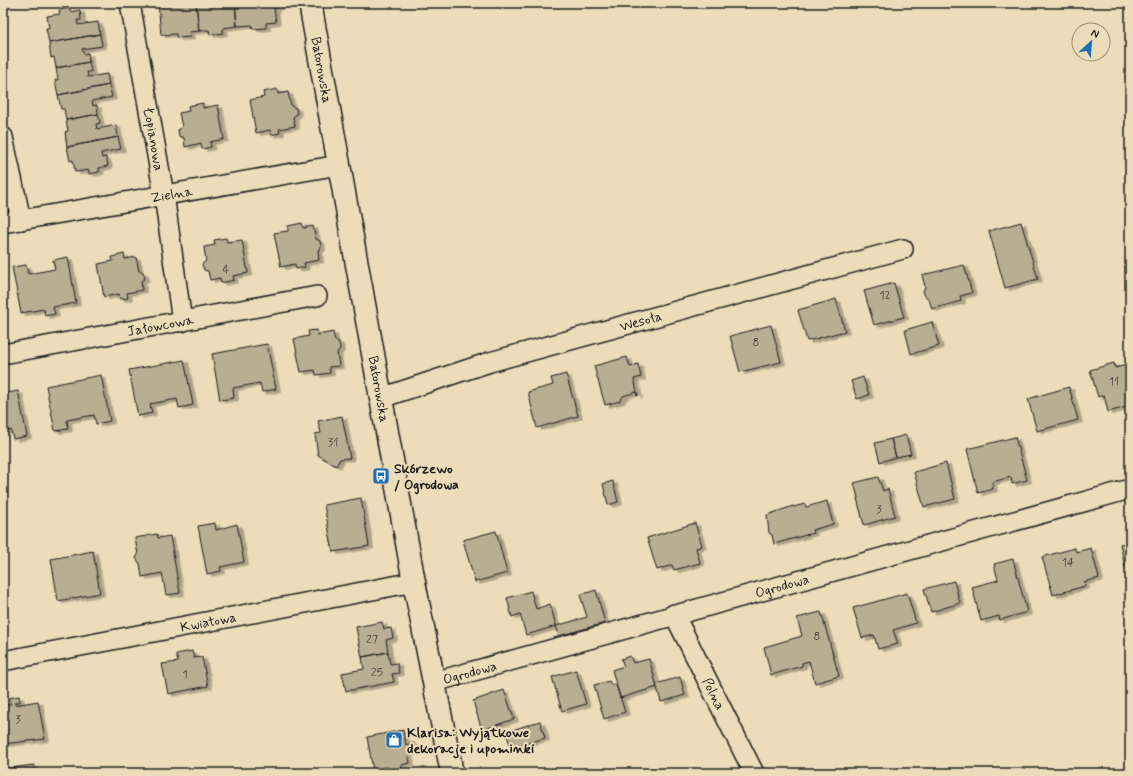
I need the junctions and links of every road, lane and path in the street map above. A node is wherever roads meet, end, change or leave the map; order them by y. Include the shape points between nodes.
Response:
1 (130, 3) edge
2 (310, 3) edge
3 (3, 137) edge
4 (339, 165) junction
5 (164, 195) junction
6 (21, 220) junction
7 (3, 223) edge
8 (903, 249) dead end
9 (317, 296) dead end
10 (182, 322) junction
11 (3, 354) edge
12 (381, 398) junction
13 (1130, 488) edge
14 (414, 582) junction
15 (674, 614) junction
16 (3, 661) edge
17 (434, 682) junction
18 (452, 773) edge
19 (754, 773) edge

1 - 5 street, Łopianowa
2 - 4 street, Batorowska
3 - 6 street
4 - 5 street, Zielna
4 - 12 street, Batorowska
5 - 6 street, Zielna
5 - 10 street, Łopianowa
6 - 7 street, Zielna
8 - 12 street, Wesoła via 490,362
9 - 10 street, Jałowcowa
10 - 11 street, Jałowcowa
12 - 14 street, Batorowska
13 - 15 street, Ogrodowa
14 - 16 street, Kwiatowa
14 - 17 street, Batorowska
15 - 17 street, Ogrodowa
15 - 19 street, Polna
17 - 18 street, Batorowska

